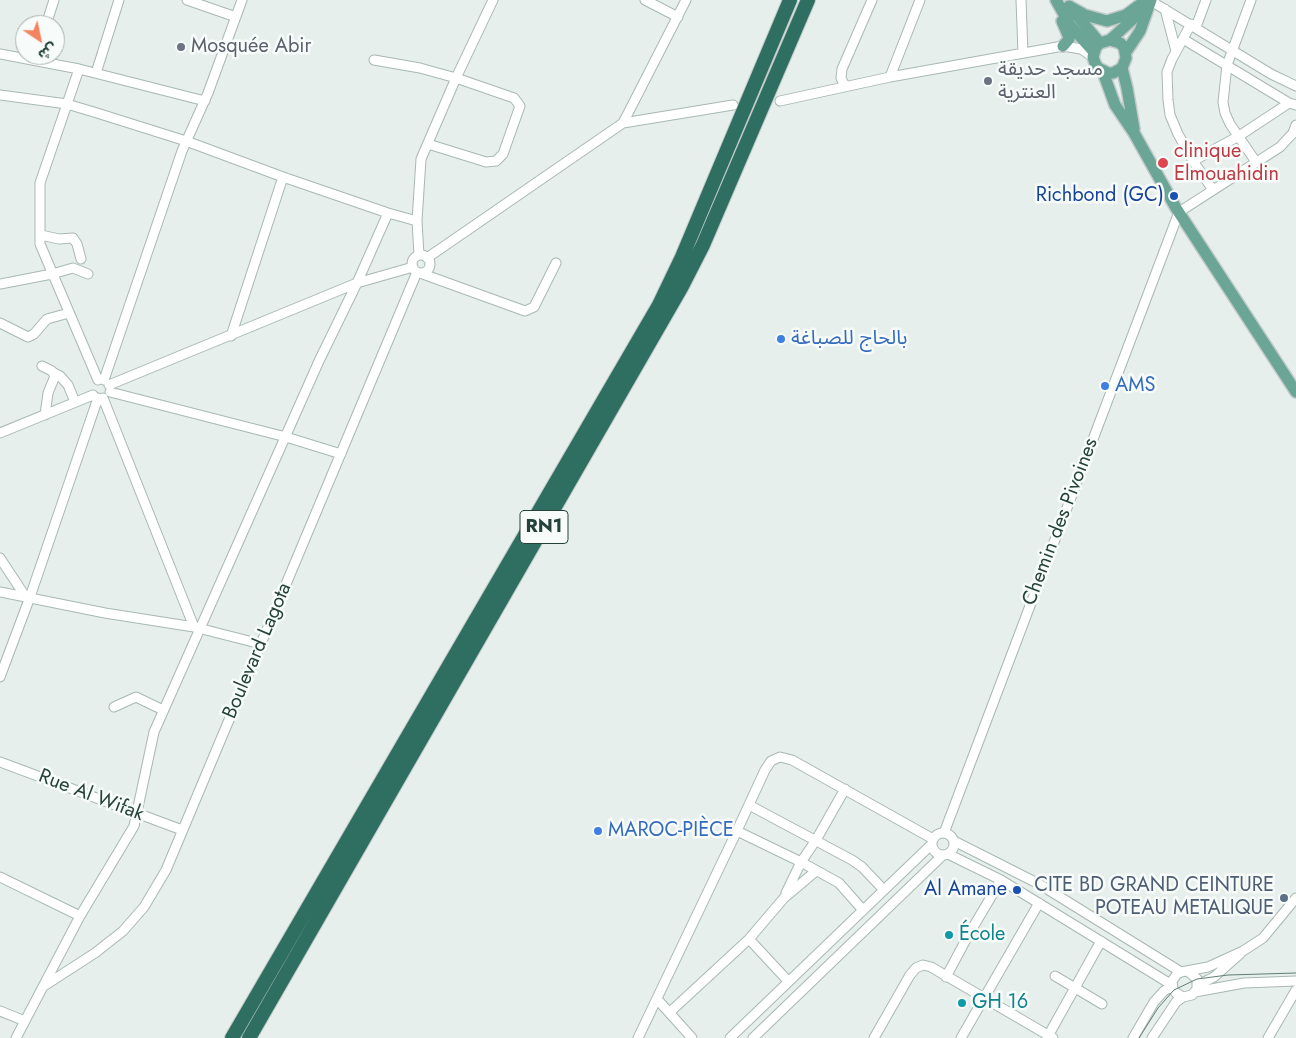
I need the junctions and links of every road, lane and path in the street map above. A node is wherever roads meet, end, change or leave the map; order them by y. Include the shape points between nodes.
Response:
1 (54, 0) edge
2 (119, 0) edge
3 (187, 0) edge
4 (242, 0) edge
5 (493, 0) edge
6 (645, 0) edge
7 (686, 0) edge
8 (790, 0) edge
9 (808, 0) edge
10 (872, 0) edge
11 (920, 0) edge
12 (1021, 0) edge
13 (1051, 0) edge
14 (1056, 0) edge
15 (1206, 0) edge
16 (1251, 0) edge
17 (1147, 1) edge
18 (1068, 3) edge
19 (1165, 9) junction
20 (49, 15) edge
21 (236, 17) junction
22 (678, 17) junction
23 (1194, 26) junction
24 (1182, 39) junction
25 (1063, 46) junction
26 (1099, 48) junction
27 (1233, 50) junction
28 (1176, 51) junction
29 (1126, 52) junction
30 (1022, 53) junction
31 (0, 54) edge
32 (15, 56) edge
33 (374, 60) dead end
34 (63, 65) edge
35 (1227, 65) junction
36 (1122, 68) junction
37 (79, 69) junction
38 (1102, 72) junction
39 (96, 73) junction
40 (890, 77) junction
41 (456, 78) junction
42 (845, 86) junction
43 (1296, 86) edge
44 (0, 95) edge
45 (205, 101) junction
46 (780, 102) dead end
47 (67, 104) junction
48 (1293, 104) edge
49 (732, 105) dead end
50 (623, 123) junction
51 (1296, 126) edge
52 (1134, 134) junction
53 (1238, 136) junction
54 (186, 141) junction
55 (428, 144) junction
56 (1193, 161) junction
57 (1256, 162) junction
58 (283, 177) junction
59 (1213, 190) junction
60 (388, 212) junction
61 (1179, 212) junction
62 (417, 221) junction
63 (41, 235) junction
64 (423, 257) junction
65 (81, 259) dead end
66 (556, 263) dead end
67 (417, 270) junction
68 (52, 274) junction
69 (88, 274) dead end
70 (357, 283) junction
71 (0, 284) edge
72 (69, 313) junction
73 (0, 323) edge
74 (231, 336) junction
75 (42, 366) dead end
76 (54, 373) junction
77 (105, 384) junction
78 (1296, 392) edge
79 (98, 397) junction
80 (75, 402) junction
81 (45, 414) junction
82 (0, 433) edge
83 (286, 437) junction
84 (341, 454) junction
85 (0, 558) edge
86 (0, 592) edge
87 (27, 597) junction
88 (197, 628) junction
89 (261, 644) junction
90 (0, 677) edge
91 (114, 706) dead end
92 (164, 710) junction
93 (0, 762) edge
94 (845, 789) junction
95 (749, 805) junction
96 (137, 814) junction
97 (182, 830) junction
98 (737, 831) junction
99 (944, 833) junction
100 (816, 840) junction
101 (932, 841) junction
102 (954, 841) junction
103 (946, 854) junction
104 (801, 862) junction
105 (816, 871) junction
106 (0, 877) edge
107 (1001, 880) junction
108 (883, 889) junction
109 (784, 898) junction
110 (1296, 898) edge
111 (1039, 903) junction
112 (862, 909) junction
113 (80, 916) junction
114 (749, 939) junction
115 (1101, 941) junction
116 (1244, 951) junction
117 (1185, 972) junction
118 (1055, 976) dead end
119 (946, 977) junction
120 (1296, 980) edge
121 (788, 981) junction
122 (1172, 985) junction
123 (43, 987) junction
124 (1076, 988) junction
125 (1196, 989) junction
126 (1296, 990) edge
127 (1183, 997) junction
128 (984, 998) junction
129 (657, 999) junction
130 (1102, 1004) dead end
131 (0, 1011) edge
132 (670, 1012) junction
133 (25, 1021) junction
134 (1049, 1037) edge
135 (16, 1038) edge
136 (232, 1038) edge
137 (249, 1038) edge
138 (638, 1038) edge
139 (692, 1038) edge
140 (730, 1038) edge
141 (753, 1038) edge
142 (874, 1038) edge
143 (961, 1038) edge
144 (1133, 1038) edge
145 (1152, 1038) edge
146 (1268, 1038) edge

1 - 20 street
2 - 39 street
3 - 21 street
4 - 21 street
5 - 41 street
6 - 22 street
7 - 22 street
8 - 136 highway, RN1 via 660,305
9 - 137 highway, RN1 via 703,245 677,295
10 - 42 street via 842,70
11 - 40 street
12 - 30 street
13 - 25 main road via 1068,35 1069,39
14 - 26 main road via 1070,25
15 - 23 street
16 - 27 street
17 - 18 main road via 1126,15 1106,21 1085,15
17 - 19 street
17 - 26 main road via 1132,20
17 - 29 main road via 1140,31
18 - 26 main road
19 - 23 street
19 - 28 street
21 - 45 street
22 - 50 street
23 - 24 street
23 - 27 street
24 - 28 street
24 - 35 street
25 - 26 street
25 - 30 street
26 - 29 main road via 1120,43
26 - 38 main road via 1095,63
27 - 35 street
27 - 43 street
28 - 56 street via 1168,72 1168,100 1173,121
29 - 36 main road
30 - 40 street
31 - 32 street
33 - 41 street
34 - 37 street
35 - 48 street
35 - 53 street via 1225,113
36 - 38 main road via 1113,73
36 - 52 main road
37 - 39 street
37 - 47 street
38 - 52 main road via 1115,105
39 - 45 street
40 - 42 street
41 - 55 street
41 - 55 street via 518,102 520,110 503,154 496,161 486,162
42 - 46 street
44 - 47 street
45 - 54 street
47 - 54 street
47 - 63 street via 40,183
48 - 53 street
49 - 50 street
50 - 64 street
51 - 57 street via 1288,140
52 - 61 main road
53 - 56 street
53 - 57 street
54 - 58 street
54 - 77 street
55 - 62 street via 421,159
56 - 59 street
57 - 59 street
58 - 60 street
58 - 74 street
59 - 61 street
60 - 62 street
60 - 70 street
61 - 78 main road
61 - 99 street, Chemin des Pivoines
62 - 64 street
63 - 65 street via 73,238
63 - 68 street via 40,244
64 - 67 street via 414,258
64 - 67 street via 430,262 429,268 426,272
66 - 67 street via 534,307 526,311
67 - 70 street
67 - 84 street, Boulevard Lagota
68 - 69 street via 73,268
68 - 71 street
68 - 72 street
70 - 74 street
70 - 83 street
72 - 73 street via 47,319 28,337
72 - 77 street
74 - 77 street
75 - 76 street
76 - 80 street via 68,385
76 - 81 street
77 - 79 street
77 - 79 street via 94,382 91,388
77 - 83 street
79 - 80 street
79 - 87 street
79 - 88 street
80 - 81 street
81 - 82 street
83 - 84 street
83 - 88 street
84 - 89 street, Boulevard Lagota
85 - 87 street
86 - 87 street
87 - 88 street
87 - 90 street
88 - 89 street
88 - 92 street
89 - 97 street, Boulevard Lagota
91 - 92 street via 136,696
92 - 96 street via 150,747
93 - 96 street, Rue Al Wifak
94 - 95 street via 792,760 777,758 766,767
94 - 100 street
94 - 101 street
95 - 98 street
95 - 100 street
96 - 97 street, Rue Al Wifak
96 - 113 street via 130,834
97 - 123 street, Boulevard Lagota via 166,870 128,925 107,945
98 - 104 street
98 - 129 street
99 - 101 street
99 - 102 street
100 - 104 street
100 - 108 street via 862,868
101 - 103 street via 934,850 940,855
101 - 108 street
102 - 103 street via 953,848
102 - 117 street via 1039,884
103 - 107 street
103 - 141 street
104 - 105 street
104 - 109 street
105 - 109 street
105 - 112 street via 842,886
106 - 113 street
107 - 111 street
107 - 119 street
108 - 112 street
109 - 114 street
110 - 116 street via 1263,938
111 - 115 street
111 - 128 street
112 - 121 street
113 - 123 street
114 - 121 street
114 - 132 street
115 - 122 street
115 - 124 street
116 - 117 street via 1208,967
116 - 125 street
117 - 122 street via 1174,977
117 - 125 street via 1195,976
118 - 124 street
119 - 128 street
119 - 142 street via 928,966 916,968
120 - 125 street
121 - 140 street
122 - 127 street
122 - 144 street via 1154,1002
123 - 133 street
124 - 130 street
124 - 134 street
125 - 127 street via 1192,995
126 - 146 street
127 - 145 street via 1176,1002
128 - 134 street
128 - 143 street
129 - 132 street
129 - 138 street
131 - 133 street
132 - 139 street
133 - 135 street

